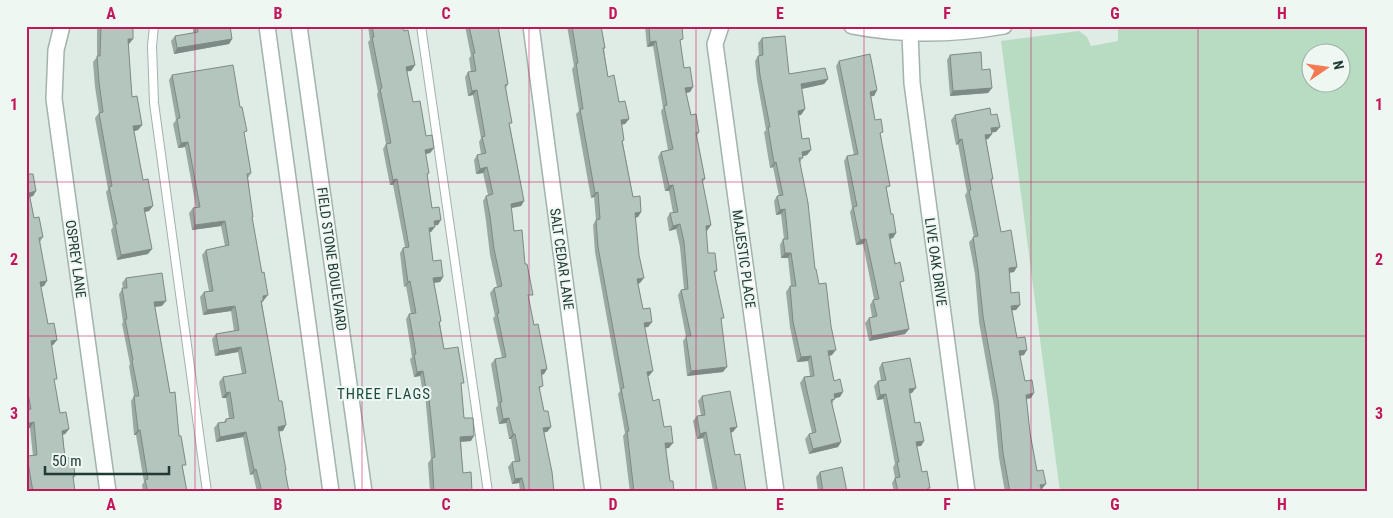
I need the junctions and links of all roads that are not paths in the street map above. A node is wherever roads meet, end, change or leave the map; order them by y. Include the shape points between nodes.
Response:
1 (62, 26) edge
2 (154, 26) edge
3 (267, 26) edge
4 (299, 26) edge
5 (421, 26) edge
6 (531, 26) edge
7 (721, 26) edge
8 (852, 26) edge
9 (1004, 26) edge
10 (910, 30) edge
11 (108, 492) edge
12 (207, 492) edge
13 (331, 492) edge
14 (364, 492) edge
15 (488, 492) edge
16 (593, 492) edge
17 (776, 492) edge
18 (967, 492) edge

1 - 11 street, OSPREY LANE via 56,50 54,98
2 - 12 lane via 154,103
3 - 13 street
4 - 14 street, FIELD STONE BOULEVARD
5 - 15 lane
6 - 16 street, SALT CEDAR LANE
7 - 17 street, MAJESTIC PLACE via 715,44
8 - 10 street via 878,31
9 - 10 street via 960,33
10 - 18 street, LIVE OAK DRIVE via 912,83

